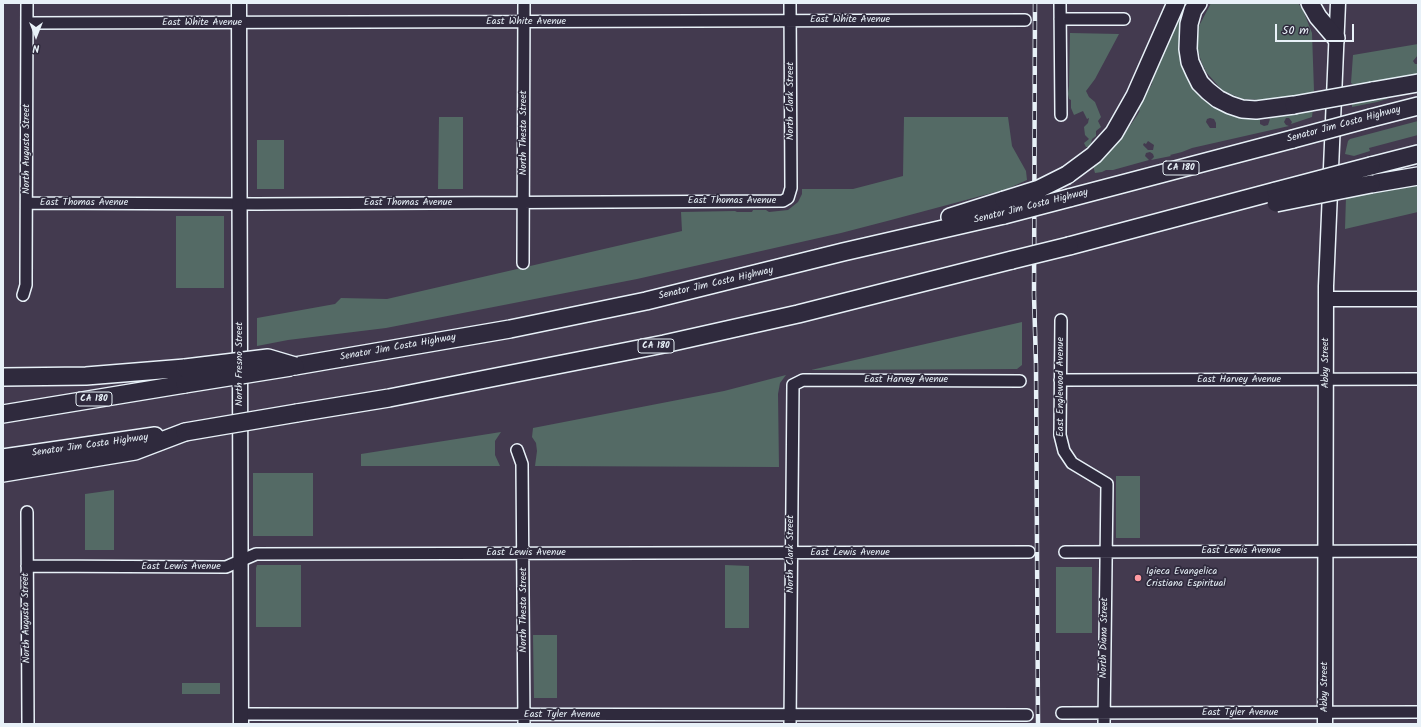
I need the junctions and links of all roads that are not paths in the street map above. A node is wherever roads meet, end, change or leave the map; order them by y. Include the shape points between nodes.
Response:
1 (26, 3) edge
2 (239, 3) edge
3 (524, 3) edge
4 (790, 3) edge
5 (1060, 3) edge
6 (1176, 3) edge
7 (1198, 3) edge
8 (1310, 3) edge
9 (1338, 3) edge
10 (1060, 19) junction
11 (1124, 19) dead end
12 (790, 20) junction
13 (1025, 20) dead end
14 (524, 22) junction
15 (26, 23) junction
16 (239, 23) junction
17 (1336, 38) junction
18 (1418, 83) edge
19 (1418, 106) edge
20 (1061, 115) dead end
21 (1418, 154) edge
22 (1418, 176) edge
23 (1276, 197) junction
24 (788, 198) joint
25 (523, 202) junction
26 (26, 203) junction
27 (239, 204) junction
28 (1004, 207) junction
29 (523, 263) dead end
30 (23, 294) dead end
31 (1326, 299) junction
32 (1418, 299) edge
33 (1061, 320) dead end
34 (3, 376) edge
35 (185, 376) junction
36 (1326, 379) junction
37 (1418, 379) edge
38 (1060, 380) junction
39 (1020, 381) dead end
40 (793, 385) joint
41 (3, 414) edge
42 (185, 432) junction
43 (517, 450) dead end
44 (3, 458) edge
45 (3, 473) edge
46 (27, 512) dead end
47 (1325, 551) junction
48 (1029, 552) dead end
49 (1065, 552) dead end
50 (1106, 552) junction
51 (1418, 552) edge
52 (523, 553) junction
53 (791, 553) junction
54 (240, 560) junction
55 (27, 566) junction
56 (1418, 712) edge
57 (1062, 713) dead end
58 (1027, 715) dead end
59 (1104, 718) edge
60 (1325, 718) edge
61 (241, 719) edge
62 (524, 719) edge
63 (790, 720) edge
64 (28, 724) edge

1 - 15 street, North Augusta Street
2 - 16 main road, North Fresno Street
3 - 14 street, North Thesta Street
4 - 12 street, North Clark Street
5 - 10 street
6 - 28 highway, bridge via 1136,96 1114,133 1094,155 1067,175
7 - 18 highway, bridge via 1189,24 1190,62 1194,73 1208,91 1230,105 1256,110
8 - 17 highway
9 - 17 main road, Abby Street
10 - 11 street
10 - 20 street
12 - 13 street, East White Avenue
12 - 14 street, East White Avenue
12 - 24 street, North Clark Street via 791,188
14 - 16 street, East White Avenue
14 - 25 street, North Thesta Street
15 - 16 street, East White Avenue
15 - 26 street, North Augusta Street
16 - 27 main road, North Fresno Street
17 - 31 main road, Abby Street
19 - 28 highway, Senator Jim Costa Highway / CA 180, bridge via 1069,198
21 - 23 highway, Senator Jim Costa Highway / CA 180, bridge via 1371,166
22 - 23 highway, bridge
23 - 42 highway, Senator Jim Costa Highway / CA 180, bridge via 798,314 664,344 389,398
24 - 25 street, East Thomas Avenue via 783,201
25 - 27 street, East Thomas Avenue
25 - 29 street, North Thesta Street
26 - 27 street, East Thomas Avenue
26 - 30 street, North Augusta Street via 26,286
27 - 54 main road, North Fresno Street
28 - 35 highway, Senator Jim Costa Highway / CA 180, bridge via 843,252 646,301 510,329 295,366 268,358
31 - 32 main road
31 - 36 main road, Abby Street
33 - 38 street, East Englewood Avenue
34 - 35 highway
35 - 41 highway, CA 180
36 - 37 street, East Harvey Avenue
36 - 38 street, East Harvey Avenue
36 - 47 main road, Abby Street
38 - 50 street, East Englewood Avenue via 1060,435 1064,451 1072,463 1107,484
39 - 40 street, East Harvey Avenue via 803,380
40 - 53 street, North Clark Street
42 - 44 highway, Senator Jim Costa Highway / CA 180
42 - 45 highway via 135,451
43 - 52 street, North Thesta Street via 522,464
46 - 55 street, North Augusta Street
47 - 50 street, East Lewis Avenue
47 - 51 street, East Lewis Avenue
47 - 60 main road, Abby Street
48 - 53 street, East Lewis Avenue
49 - 50 street, East Lewis Avenue
50 - 59 street, North Diana Street
52 - 53 street, East Lewis Avenue
52 - 54 street, East Lewis Avenue via 256,554
52 - 62 street, North Thesta Street
53 - 63 street, North Clark Street
54 - 55 street, East Lewis Avenue via 226,567
54 - 61 main road, North Fresno Street
55 - 64 street, North Augusta Street
56 - 60 street, East Tyler Avenue
57 - 59 street, East Tyler Avenue
58 - 63 street, East Tyler Avenue
59 - 60 street, East Tyler Avenue
61 - 62 street, East Tyler Avenue
62 - 63 street, East Tyler Avenue

